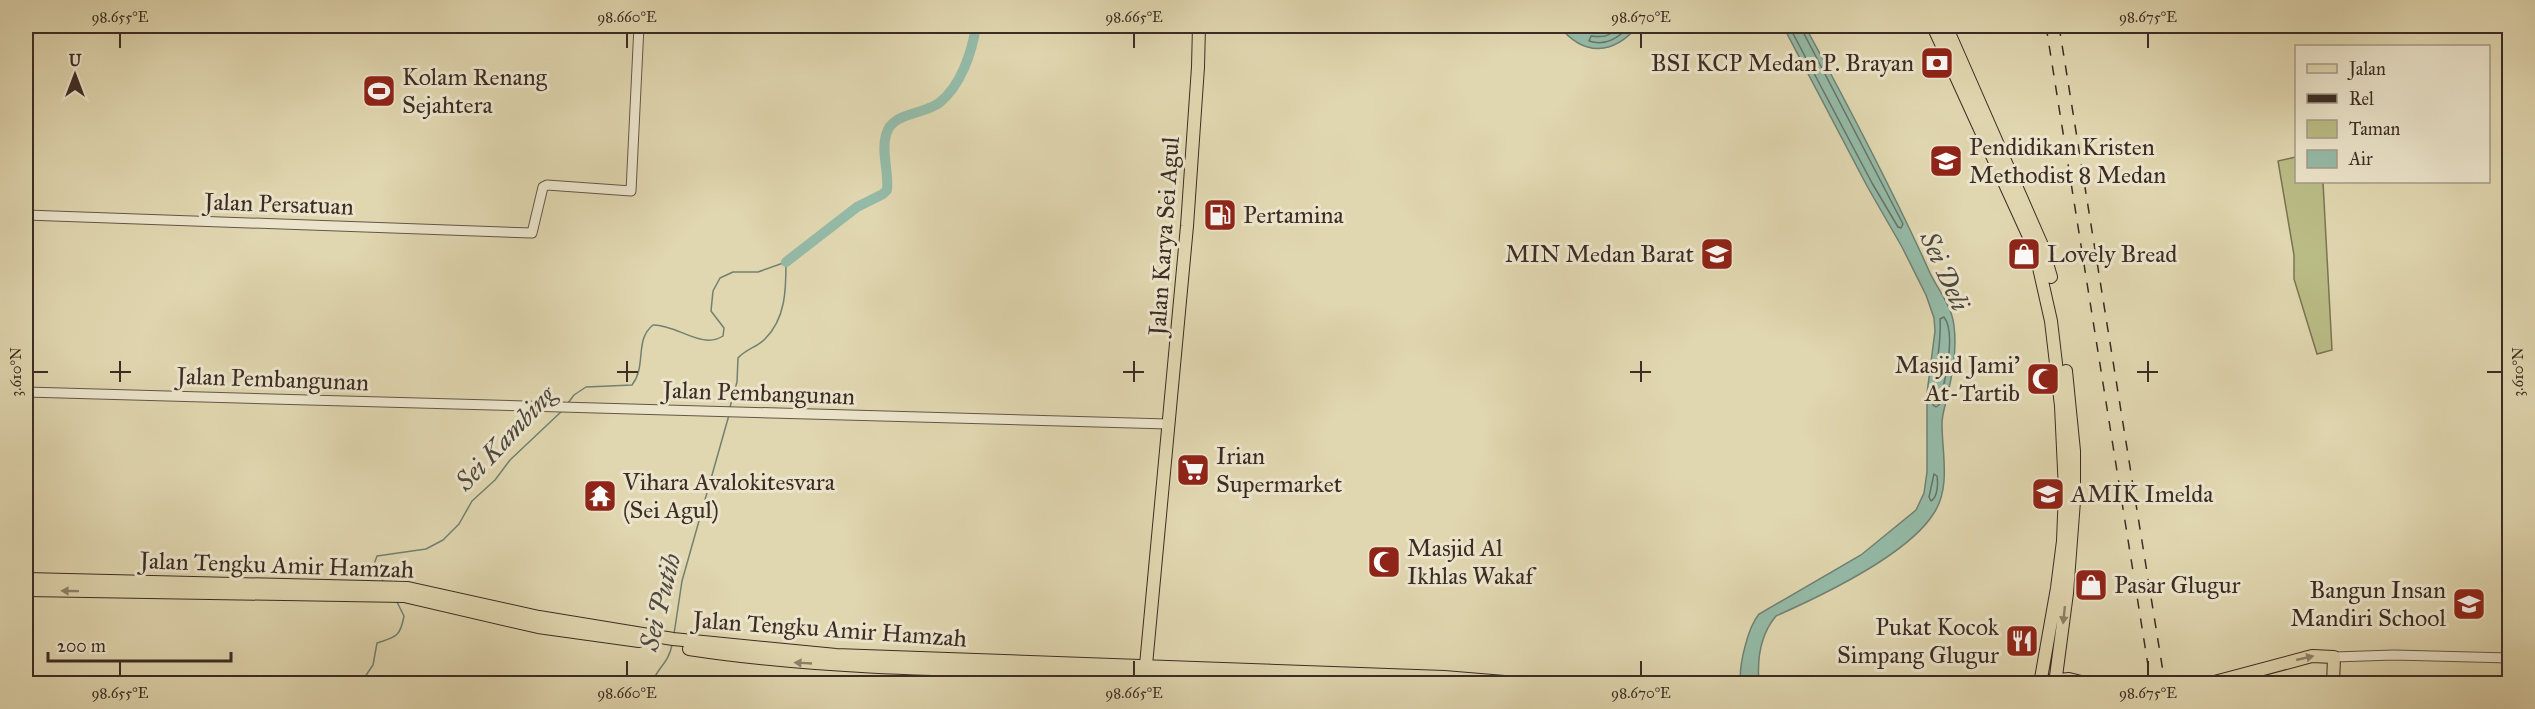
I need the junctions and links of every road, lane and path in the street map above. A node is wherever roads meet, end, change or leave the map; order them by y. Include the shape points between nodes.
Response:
1 (639, 26) edge
2 (1199, 26) edge
3 (1938, 26) edge
4 (26, 215) edge
5 (26, 392) edge
6 (1168, 424) junction
7 (26, 579) edge
8 (26, 590) edge
9 (379, 591) junction
10 (2334, 657) junction
11 (2510, 657) edge
12 (1146, 674) edge
13 (1329, 676) junction
14 (2060, 681) edge
15 (2040, 682) edge
16 (1398, 684) edge
17 (1529, 684) edge
18 (2023, 684) edge
19 (2089, 684) edge
20 (2207, 684) edge
21 (2333, 684) edge

1 - 4 street, Jalan Persatuan via 631,191 543,186 532,233
2 - 6 main road, Jalan Karya Sei Agul via 1187,226
3 -> 14 main road via 2041,243 2054,292 2074,451 2074,501 2061,648 2064,671
3 - 15 main road via 2035,250 2051,321 2065,490 2058,579
5 - 6 street, Jalan Pembangunan
6 - 12 main road, Jalan Karya Sei Agul
7 - 9 main road, Jalan Tengku Amir Hamzah
9 -> 8 main road, Jalan Tengku Amir Hamzah
9 - 12 main road, Jalan Tengku Amir Hamzah via 419,589 538,622 682,644 903,664
10 - 11 street
20 -> 10 main road via 2312,656
10 - 21 main road
12 - 13 main road, Jalan Tengku Amir Hamzah
13 - 16 main road, Jalan Tengku Amir Hamzah
13 - 17 main road, Jalan Tengku Amir Hamzah via 1444,676
14 - 15 main road
14 - 19 main road
15 - 18 main road

